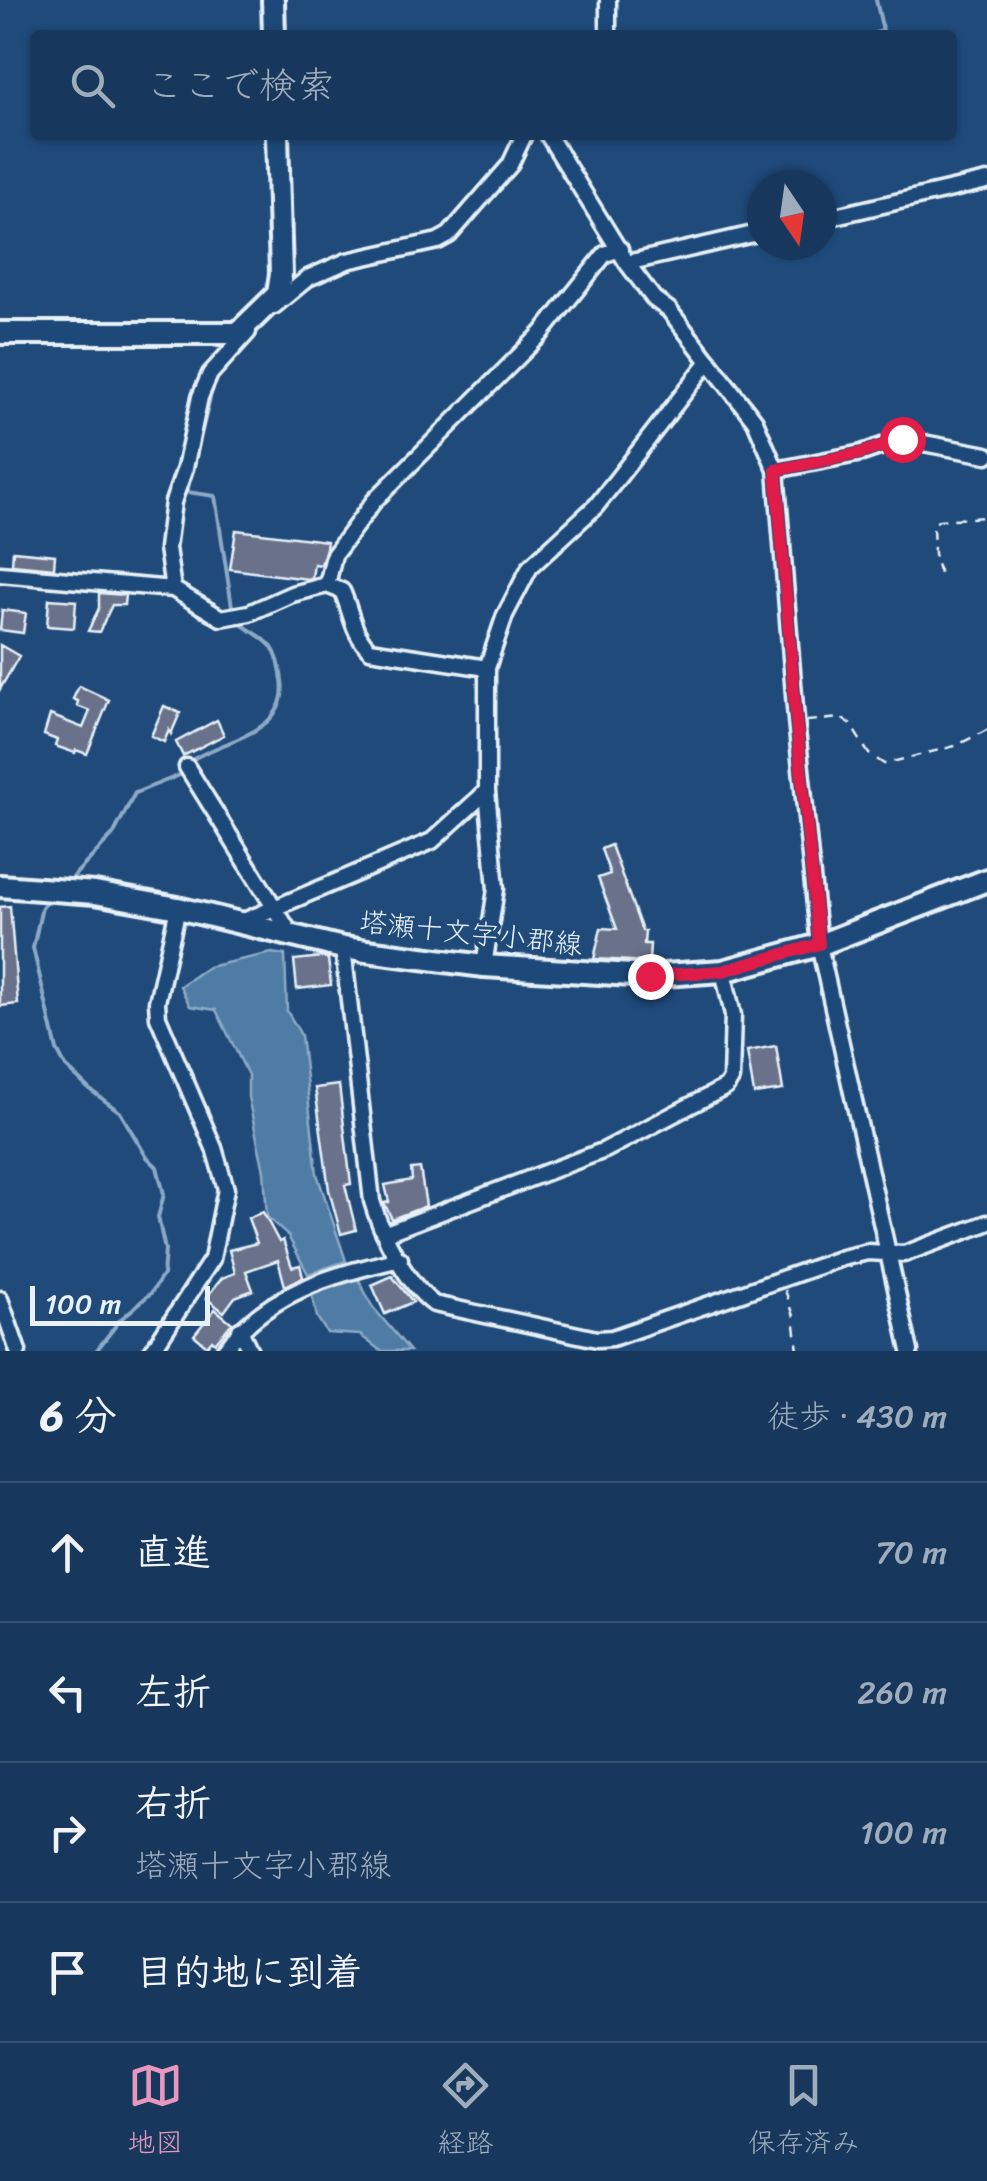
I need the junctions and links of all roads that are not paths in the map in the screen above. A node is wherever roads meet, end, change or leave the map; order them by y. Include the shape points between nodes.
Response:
1 (273, 0) edge
2 (608, 0) edge
3 (274, 30) edge
4 (608, 30) edge
5 (277, 140) edge
6 (522, 140) edge
7 (551, 140) edge
8 (987, 182) edge
9 (837, 216) edge
10 (747, 235) edge
11 (624, 256) junction
12 (262, 314) junction
13 (0, 333) edge
14 (709, 361) junction
15 (987, 455) edge
16 (776, 470) junction
17 (0, 574) edge
18 (328, 585) junction
19 (173, 590) junction
20 (487, 668) junction
21 (187, 767) dead end
22 (487, 791) junction
23 (987, 880) edge
24 (0, 886) edge
25 (178, 908) junction
26 (274, 909) junction
27 (239, 923) junction
28 (292, 936) junction
29 (819, 944) junction
30 (343, 948) junction
31 (484, 966) junction
32 (723, 971) junction
33 (987, 1224) edge
34 (386, 1233) junction
35 (890, 1256) junction
36 (400, 1259) junction
37 (0, 1299) edge
38 (240, 1330) junction
39 (157, 1349) edge
40 (18, 1351) edge
41 (224, 1351) edge
42 (250, 1351) edge
43 (910, 1351) edge

1 - 3 main road
2 - 4 street
5 - 12 main road via 282,274 278,294
6 - 12 street via 510,165 449,235 347,261 308,278
7 - 11 street
8 - 9 street
10 - 11 street
11 - 14 street
11 - 18 street via 605,254 541,334 374,500 334,555
12 - 13 main road via 238,332
12 - 19 street via 210,374 200,398 171,518
14 - 16 street via 755,420
14 - 20 street via 596,506 530,567
15 - 16 street via 902,439
16 - 29 street
17 - 19 street
18 - 19 street via 222,618
18 - 20 street via 342,591 349,619 370,650
20 - 22 street
21 - 26 street
22 - 26 street via 432,841
22 - 31 street via 496,889
23 - 29 main road, 塔瀬十文字小郡線
24 - 25 main road, 塔瀬十文字小郡線
25 - 27 main road, 塔瀬十文字小郡線
25 - 39 street via 158,1017 226,1189 212,1259
26 - 27 street
26 - 28 street
27 - 28 main road, 塔瀬十文字小郡線
28 - 30 main road, 塔瀬十文字小郡線
29 - 32 main road, 塔瀬十文字小郡線
29 - 35 street
30 - 31 main road, 塔瀬十文字小郡線
30 - 34 street via 372,1201
31 - 32 main road, 塔瀬十文字小郡線 via 650,976
32 - 34 street via 732,1015 726,1087 606,1150
33 - 35 street
34 - 36 street
35 - 36 street via 842,1258 597,1339 434,1304 414,1288
35 - 43 street
36 - 38 street via 330,1276 276,1302
37 - 40 street
38 - 41 street
38 - 42 street

